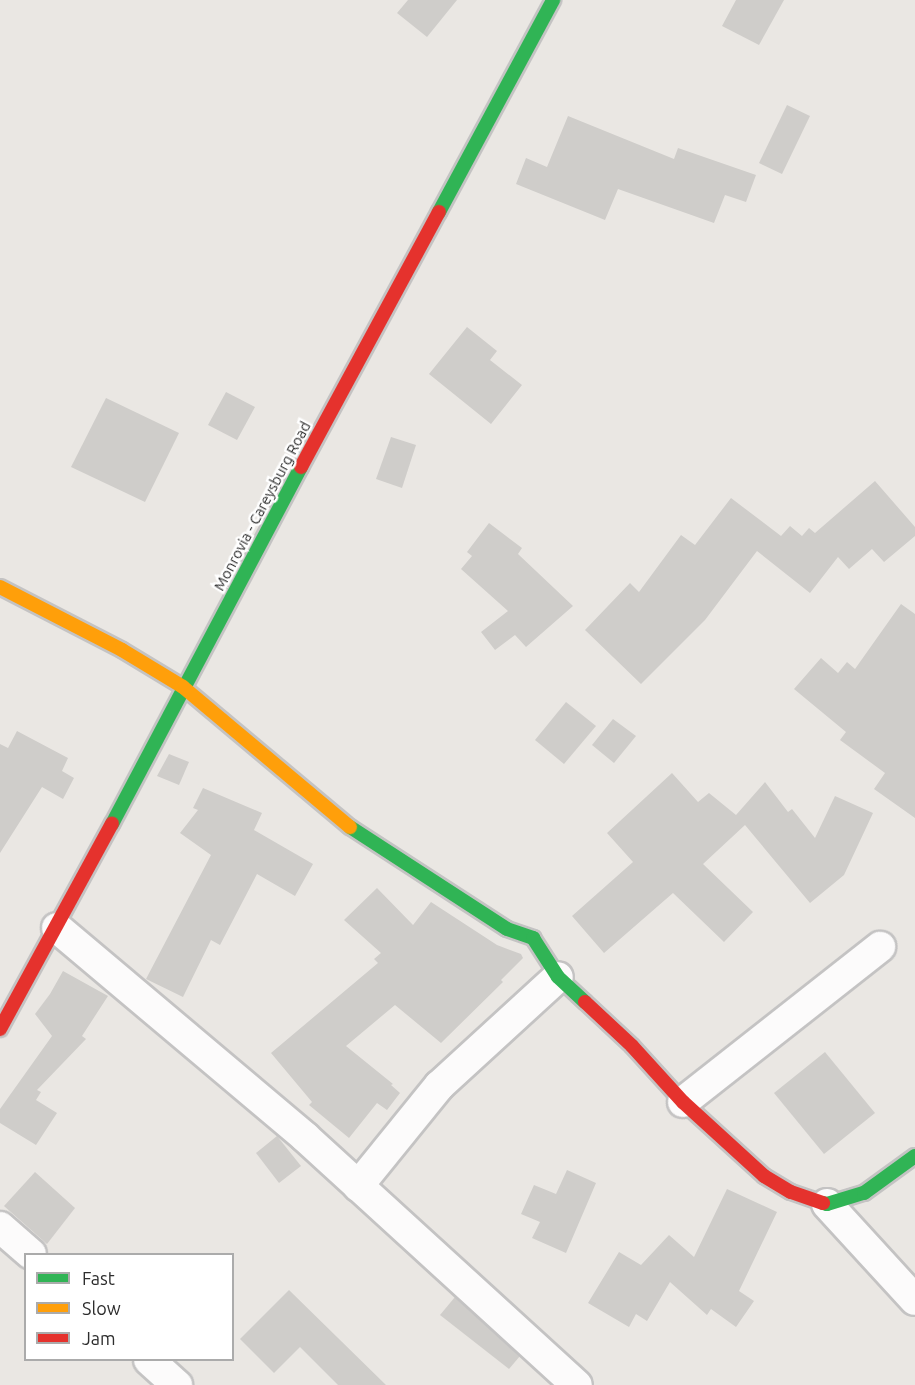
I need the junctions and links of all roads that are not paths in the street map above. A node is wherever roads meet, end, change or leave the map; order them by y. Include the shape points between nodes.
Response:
1 (553, 0) edge
2 (0, 587) edge
3 (183, 687) junction
4 (57, 928) junction
5 (880, 947) dead end
6 (558, 977) junction
7 (0, 1029) edge
8 (683, 1102) junction
9 (915, 1156) edge
10 (358, 1186) junction
11 (827, 1204) junction
12 (0, 1227) edge
13 (30, 1253) edge
14 (915, 1300) edge
15 (151, 1361) edge
16 (177, 1385) edge
17 (577, 1385) edge

1 - 3 main road, Monrovia - Careysburg Road
2 - 3 main road via 122,650
3 - 4 main road, Monrovia - Careysburg Road
3 - 6 main road via 338,819 507,929 532,938
4 - 7 main road, Monrovia - Careysburg Road
4 - 10 street
5 - 8 street
6 - 8 main road via 632,1046
6 - 10 street via 439,1086
8 - 11 main road via 764,1176 791,1192
9 - 11 main road via 864,1192
10 - 17 street
11 - 14 street
12 - 13 street
15 - 16 street

